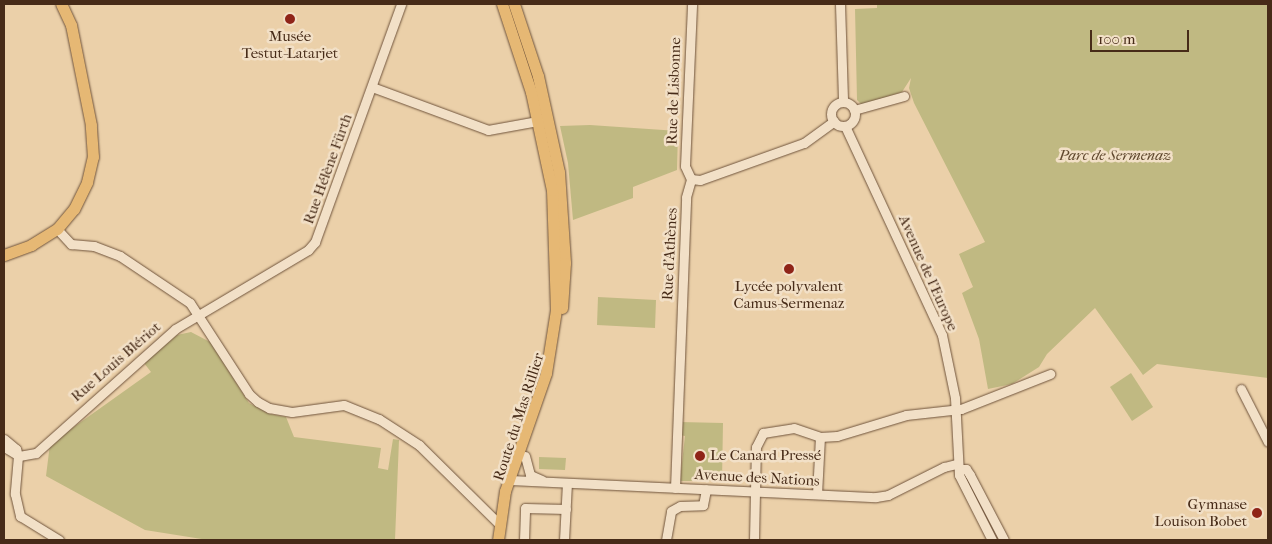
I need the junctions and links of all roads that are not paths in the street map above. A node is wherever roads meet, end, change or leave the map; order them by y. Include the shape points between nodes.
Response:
1 (61, 4) edge
2 (401, 4) edge
3 (502, 4) edge
4 (514, 4) edge
5 (692, 4) edge
6 (840, 4) edge
7 (372, 87) junction
8 (904, 96) dead end
9 (843, 102) junction
10 (854, 110) junction
11 (542, 120) junction
12 (834, 121) junction
13 (845, 126) junction
14 (691, 179) junction
15 (56, 229) junction
16 (4, 255) edge
17 (198, 313) junction
18 (1050, 374) dead end
19 (1241, 389) dead end
20 (956, 408) junction
21 (820, 437) junction
22 (4, 440) edge
23 (1268, 442) edge
24 (11, 450) edge
25 (31, 455) junction
26 (525, 456) junction
27 (958, 466) junction
28 (18, 472) junction
29 (512, 481) junction
30 (550, 482) junction
31 (567, 483) junction
32 (675, 488) junction
33 (706, 489) junction
34 (754, 491) junction
35 (817, 494) junction
36 (566, 508) junction
37 (500, 519) junction
38 (59, 540) edge
39 (498, 540) edge
40 (524, 540) edge
41 (564, 540) edge
42 (666, 540) edge
43 (754, 540) edge
44 (992, 540) edge
45 (1004, 540) edge

1 - 15 main road via 71,26 91,125 93,157 87,182 74,209
2 - 7 street, Rue Hélène Fürth
3 - 11 main road, Route du Mas Rillier
4 - 11 main road, Route du Mas Rillier via 538,76
5 - 14 street, Rue de Lisbonne via 685,158
6 - 9 street
7 - 11 street via 488,130
7 - 17 street, Rue Hélène Fürth via 315,242 308,250
8 - 10 street
9 - 10 street
9 - 12 street via 832,109
10 - 13 street via 854,118
11 - 26 main road, Route du Mas Rillier via 561,195 565,290 556,352
11 - 29 main road, Route du Mas Rillier via 552,190 556,310 546,373
12 - 13 street
12 - 14 street via 804,143 700,180
13 - 20 street, Avenue de l'Europe via 937,321 949,358
14 - 32 street, Rue d'Athènes via 686,197
15 - 16 main road via 31,245
15 - 17 street via 71,244 94,246 120,256 176,293
17 - 25 street, Rue Louis Blériot via 175,329
17 - 37 street via 249,394 258,402 269,408 292,412 344,405 379,419 419,445
18 - 20 street
19 - 23 street
20 - 21 street via 906,415 837,436
20 - 27 street, Avenue de l'Europe
21 - 34 street via 794,428 763,433 758,439
21 - 35 street
22 - 24 street
24 - 25 street
24 - 28 street
25 - 28 street, Rue Louis Blériot
26 - 29 main road, Route du Mas Rillier
26 - 30 street, Avenue des Nations via 530,475
27 - 35 street, Avenue des Nations via 944,467 888,495
27 - 44 street, Avenue de l'Europe via 959,475
27 - 45 street via 966,469 971,477
28 - 38 street via 15,506 20,516
29 - 30 street, Avenue des Nations
29 - 37 main road, Route du Mas Rillier
30 - 31 street, Avenue des Nations
31 - 32 street, Avenue des Nations
31 - 36 street
32 - 33 street, Avenue des Nations
33 - 34 street, Avenue des Nations
33 - 42 street via 703,505 680,506 671,511
34 - 35 street, Avenue des Nations
34 - 43 street
36 - 40 street via 526,508
36 - 41 street
37 - 39 main road, Route du Mas Rillier

